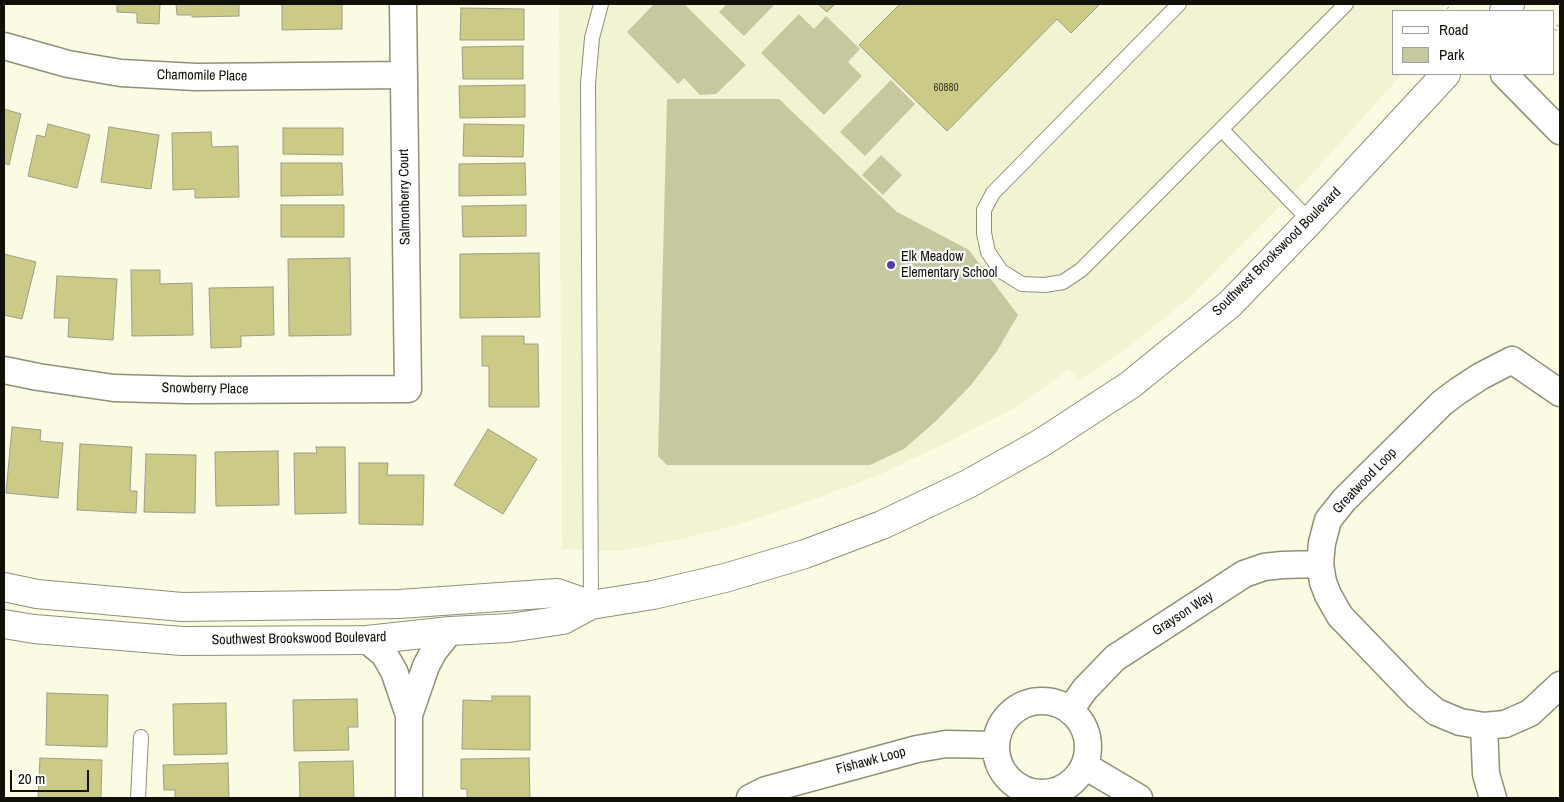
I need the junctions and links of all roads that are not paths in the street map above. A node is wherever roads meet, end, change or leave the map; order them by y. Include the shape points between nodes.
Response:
1 (403, 4) edge
2 (601, 4) edge
3 (1178, 4) edge
4 (1346, 4) edge
5 (4, 46) edge
6 (404, 74) junction
7 (1445, 75) edge
8 (1505, 75) edge
9 (1222, 130) junction
10 (1560, 131) edge
11 (1310, 221) junction
12 (4, 370) edge
13 (408, 389) joint
14 (1560, 393) edge
15 (1320, 564) junction
16 (4, 587) edge
17 (591, 605) junction
18 (4, 624) edge
19 (450, 631) junction
20 (367, 640) junction
21 (1560, 685) edge
22 (1070, 710) junction
23 (409, 715) junction
24 (1484, 726) junction
25 (141, 737) dead end
26 (996, 745) junction
27 (1085, 766) junction
28 (138, 798) edge
29 (410, 798) edge
30 (750, 798) edge
31 (1139, 798) edge
32 (1493, 798) edge

1 - 6 street, Salmonberry Court
2 - 17 lane via 592,38 588,84
3 - 9 lane via 993,193 984,210 988,252 1001,271 1022,284 1063,282 1081,270
4 - 9 lane
5 - 6 street, Chamomile Place via 68,64 122,73 196,77
6 - 13 street, Salmonberry Court
7 - 11 main road, Southwest Brookswood Boulevard
8 - 10 street
9 - 11 lane
11 - 17 main road, Southwest Brookswood Boulevard via 1230,304 1130,385 1041,443 968,484 882,525 805,554 654,595
12 - 13 street, Snowberry Place via 114,388
14 - 15 street, Greatwood Loop via 1512,360 1458,391 1344,500 1328,520
15 - 22 street, Grayson Way via 1264,567 1244,574 1115,658 1084,689
15 - 24 street, Greatwood Loop via 1322,582 1340,616 1417,696 1436,712 1460,722
16 - 17 main road, Southwest Brookswood Boulevard via 37,594 182,607 399,604 557,593
17 - 19 main road, Southwest Brookswood Boulevard via 563,620 509,628
18 - 20 main road, Southwest Brookswood Boulevard via 182,641
19 - 20 main road, Southwest Brookswood Boulevard
19 - 23 street via 426,666
20 - 23 street via 384,654 394,671
21 - 24 street, Greatwood Loop via 1530,713 1505,724
22 - 26 street via 1049,700 1019,706 1007,716 999,730
22 - 27 street via 1084,726 1088,739 1089,753
23 - 29 street
24 - 32 street via 1486,774
25 - 28 lane
26 - 27 street via 998,761 1005,775 1017,786 1032,792 1048,793 1063,789 1076,780
26 - 30 street, Fishawk Loop via 946,744 917,748 766,790
27 - 31 street

